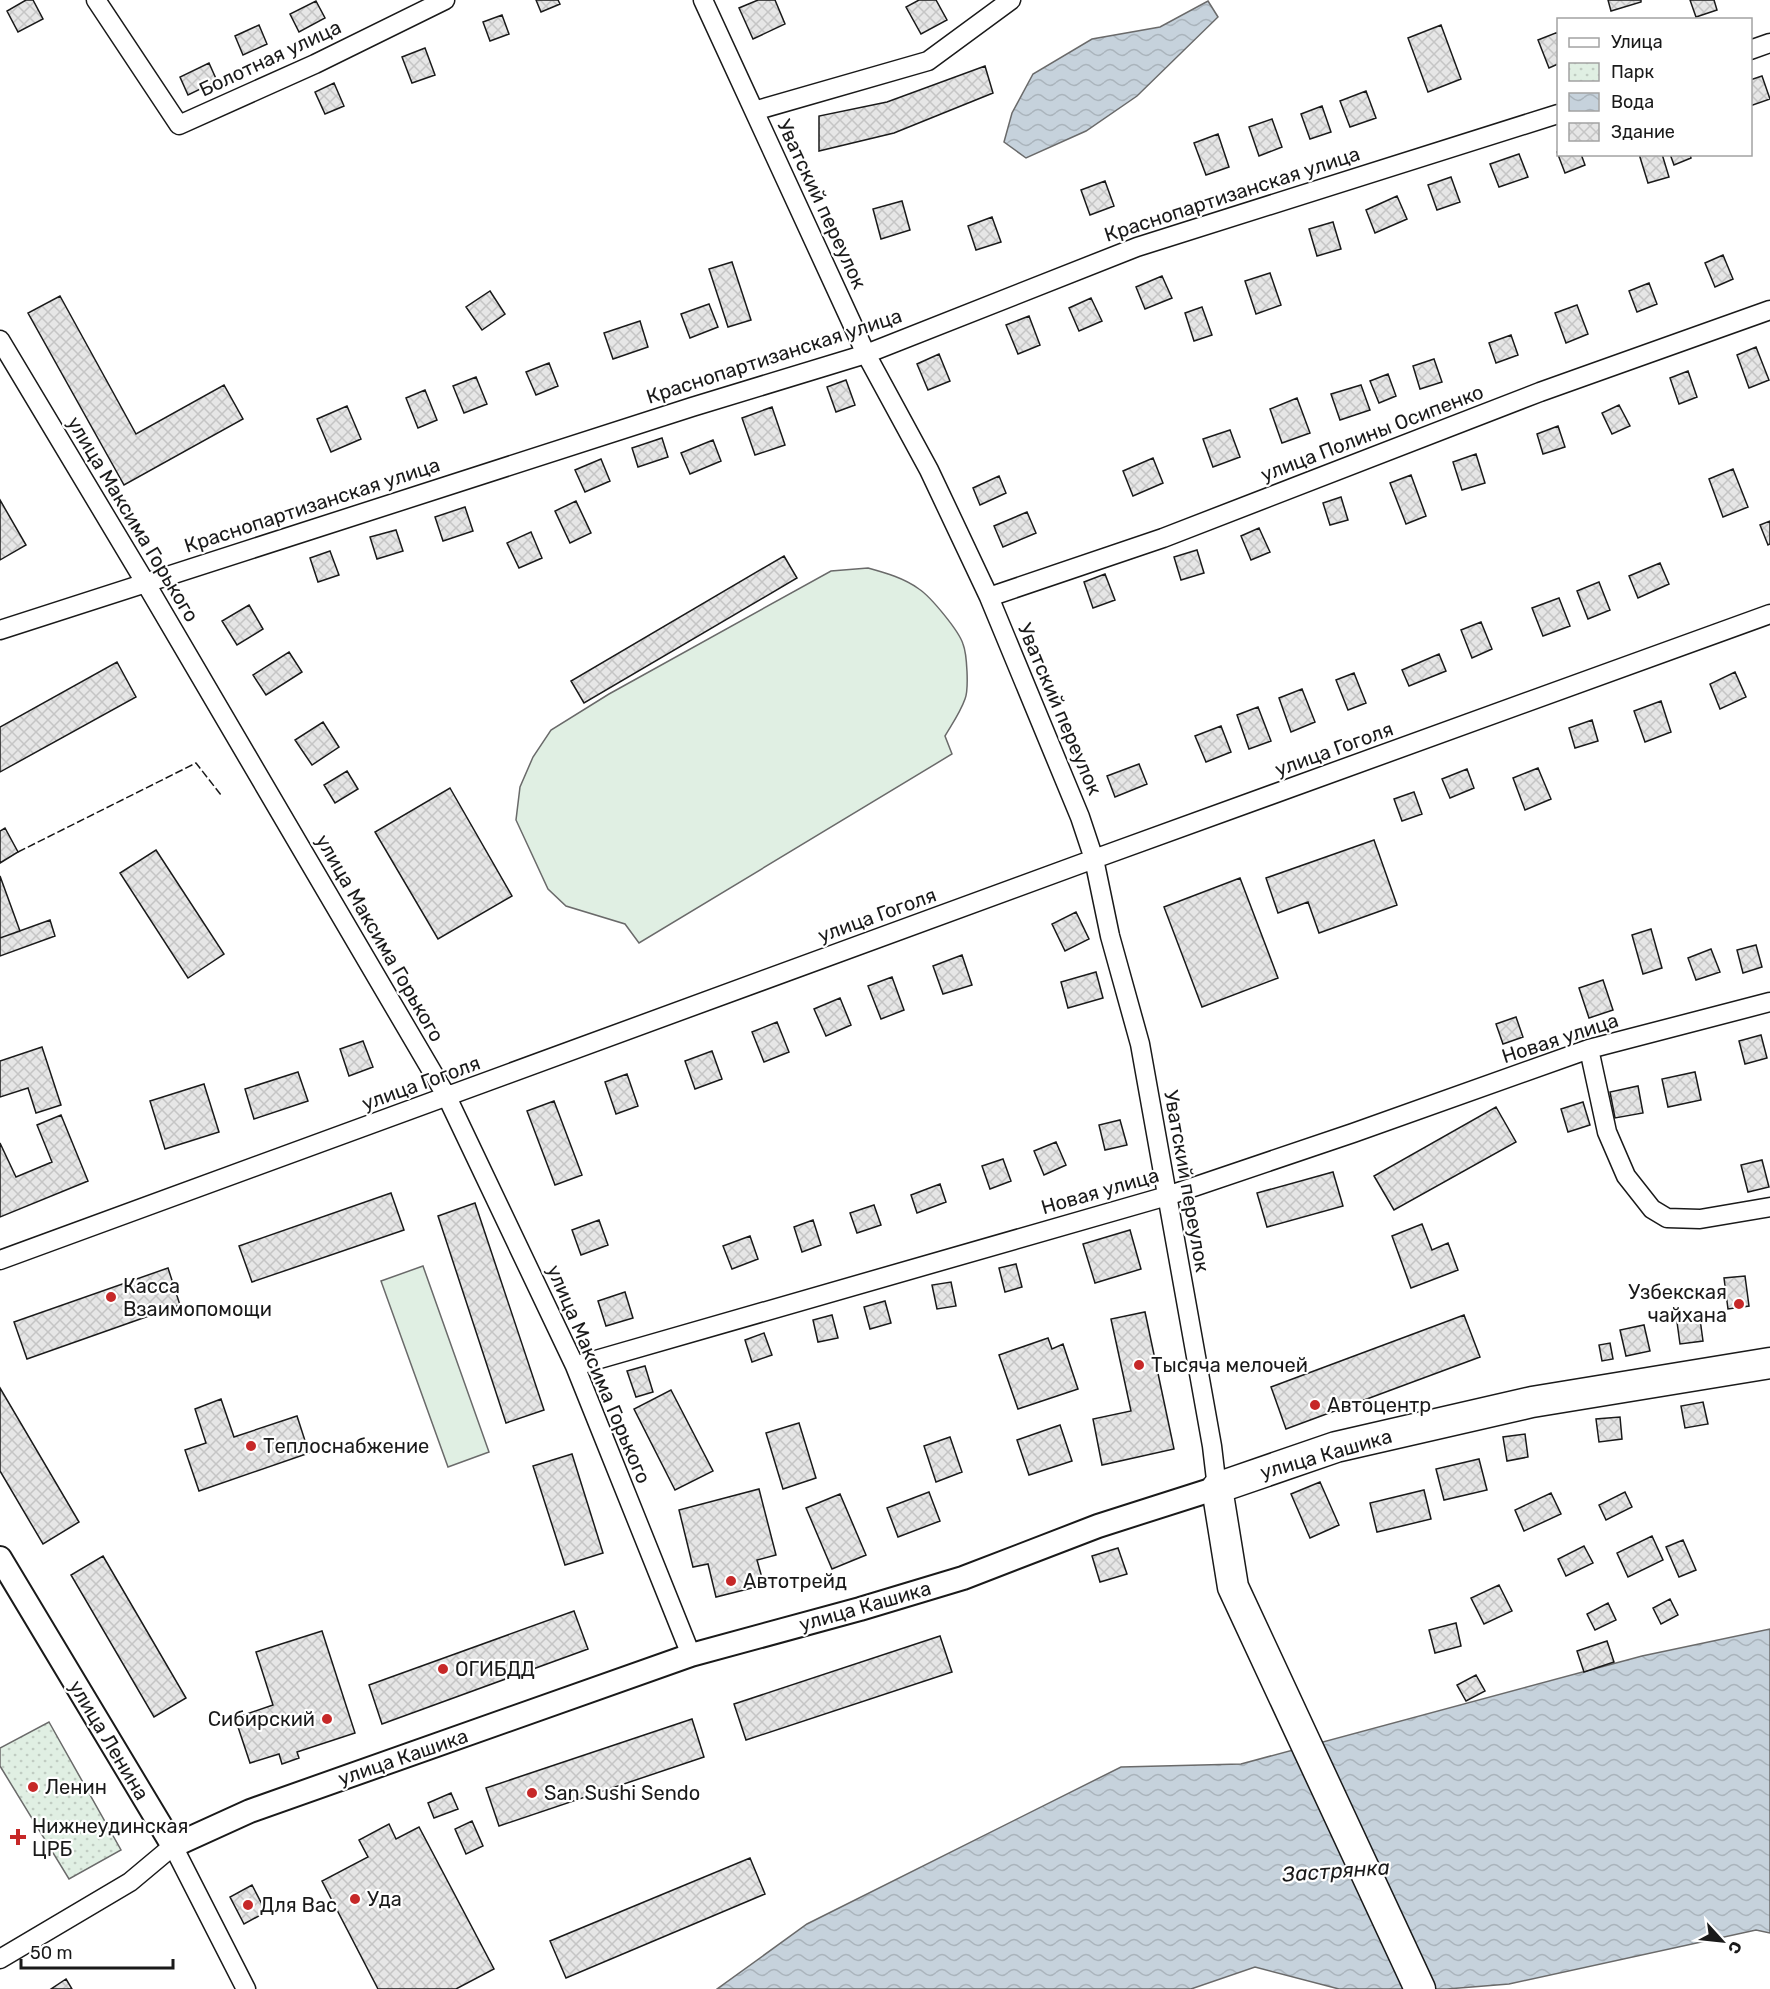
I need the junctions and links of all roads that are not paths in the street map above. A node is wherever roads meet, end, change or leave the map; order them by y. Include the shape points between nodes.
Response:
1 (96, 0) edge
2 (445, 0) edge
3 (703, 0) edge
4 (1011, 0) edge
5 (1770, 43) edge
6 (1752, 49) edge
7 (754, 111) junction
8 (1557, 114) edge
9 (1770, 310) edge
10 (0, 340) edge
11 (866, 354) junction
12 (145, 582) junction
13 (989, 597) junction
14 (1770, 614) edge
15 (0, 630) edge
16 (1094, 859) junction
17 (1770, 1002) edge
18 (1589, 1049) junction
19 (447, 1097) junction
20 (1167, 1196) junction
21 (1770, 1208) edge
22 (0, 1260) edge
23 (1770, 1363) edge
24 (575, 1366) junction
25 (1217, 1488) junction
26 (0, 1558) edge
27 (691, 1655) junction
28 (174, 1846) junction
29 (0, 1959) edge
30 (246, 1989) edge
31 (1420, 1989) edge

1 - 2 street, Болотная улица via 179,125
3 - 7 street, Уватский переулок
4 - 7 street via 928,61
5 - 6 street
7 - 11 street, Уватский переулок
8 - 11 street, Краснопартизанская улица via 1137,247
9 - 13 street, улица Полины Осипенко via 1540,392 1163,538
10 - 12 street, улица Максима Горького
11 - 12 street, Краснопартизанская улица
11 - 13 street, Уватский переулок via 929,470
12 - 15 street, Краснопартизанская улица
12 - 19 street, улица Максима Горького
13 - 16 street, Уватский переулок
14 - 16 street, улица Гоголя
16 - 19 street, улица Гоголя
16 - 20 street, Уватский переулок via 1110,936 1140,1044
17 - 18 street, Новая улица
18 - 20 street, Новая улица
18 - 21 street via 1607,1132 1626,1176 1652,1209 1667,1218 1700,1219
19 - 22 street, улица Гоголя
19 - 24 street, улица Максима Горького
20 - 24 street, Новая улица
20 - 25 street, Уватский переулок
23 - 25 highway, улица Кашика via 1532,1402 1336,1447
24 - 27 street, улица Максима Горького
25 - 27 street, улица Кашика via 1098,1526 963,1578
25 - 31 highway via 1233,1587
26 - 28 street, улица Ленина
27 - 28 street, улица Кашика via 250,1811
28 - 29 street, улица Кашика via 130,1882
28 - 30 street, улица Ленина

